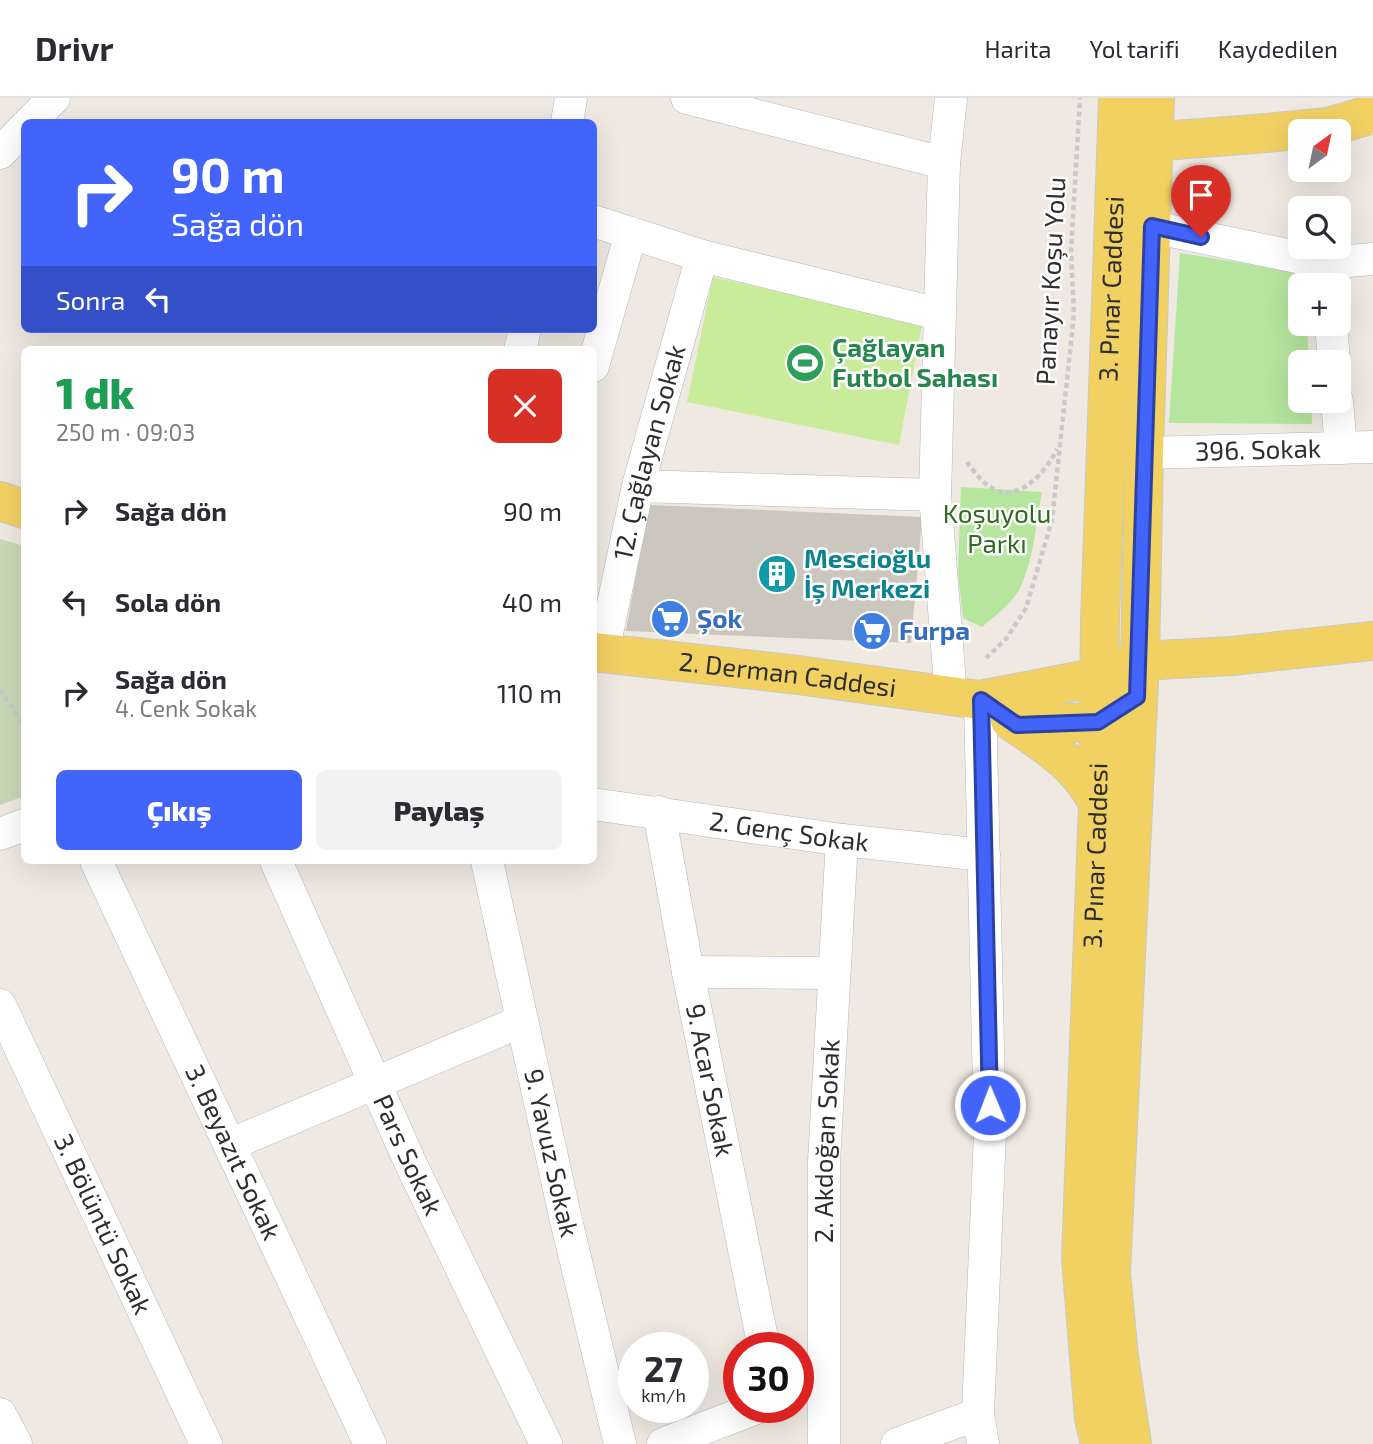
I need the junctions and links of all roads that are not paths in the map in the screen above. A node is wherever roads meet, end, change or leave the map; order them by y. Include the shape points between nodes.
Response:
1 (54, 98) edge
2 (571, 98) edge
3 (687, 98) edge
4 (950, 98) edge
5 (1144, 109) edge
6 (1373, 114) edge
7 (33, 119) edge
8 (568, 119) edge
9 (21, 131) edge
10 (0, 153) edge
11 (944, 163) junction
12 (597, 222) edge
13 (1152, 226) junction
14 (631, 233) junction
15 (702, 256) junction
16 (1373, 259) edge
17 (1322, 273) edge
18 (1329, 273) edge
19 (939, 314) junction
20 (597, 352) edge
21 (1338, 413) edge
22 (1373, 447) edge
23 (1341, 448) junction
24 (1143, 453) junction
25 (638, 486) junction
26 (934, 495) junction
27 (0, 501) edge
28 (21, 508) edge
29 (1100, 621) junction
30 (1373, 641) edge
31 (598, 652) edge
32 (1099, 677) junction
33 (1139, 679) junction
34 (966, 698) junction
35 (1098, 722) junction
36 (1017, 725) junction
37 (1098, 803) junction
38 (597, 804) edge
39 (659, 812) junction
40 (21, 826) edge
41 (0, 834) edge
42 (842, 840) junction
43 (984, 855) junction
44 (97, 864) edge
45 (277, 864) edge
46 (488, 864) edge
47 (688, 972) junction
48 (834, 974) junction
49 (0, 1005) edge
50 (522, 1021) junction
51 (374, 1083) junction
52 (229, 1145) junction
53 (761, 1332) edge
54 (814, 1339) edge
55 (814, 1404) edge
56 (0, 1414) edge
57 (723, 1421) edge
58 (981, 1429) edge
59 (16, 1444) edge
60 (206, 1444) edge
61 (370, 1444) edge
62 (546, 1444) edge
63 (620, 1444) edge
64 (663, 1444) edge
65 (824, 1444) edge
66 (897, 1444) edge
67 (1100, 1444) edge
68 (1132, 1444) edge

1 - 7 street
2 - 8 street
3 - 11 street
4 - 11 street
5 - 6 main road via 1328,127
5 - 13 main road, 3. Pınar Caddesi
5 - 29 main road, 3. Pınar Caddesi via 1115,184
9 - 10 street
11 - 19 street
12 - 14 street
13 - 17 street
13 - 24 main road, 3. Pınar Caddesi
14 - 15 street
14 - 20 street
15 - 19 street
15 - 25 street, 12. Çağlayan Sokak
16 - 18 street
19 - 26 street
21 - 23 street
22 - 23 street, 396. Sokak
23 - 24 street, 396. Sokak
24 - 33 main road, 3. Pınar Caddesi
25 - 26 street
25 - 31 street, 12. Çağlayan Sokak
26 - 34 street
27 - 28 main road
29 - 32 main road, 3. Pınar Caddesi
29 - 34 main road via 1071,655 1040,676
30 - 33 main road via 1232,656 1167,679
31 - 34 main road, 2. Derman Caddesi
32 - 33 main road
32 - 34 main road
32 - 35 main road, 3. Pınar Caddesi
33 - 35 main road
33 - 68 main road, 3. Pınar Caddesi via 1111,1273
34 - 36 main road
34 - 43 street
35 - 36 main road
35 - 37 main road, 3. Pınar Caddesi
36 - 37 main road via 1068,761 1087,781
37 - 67 main road, 3. Pınar Caddesi via 1081,1258
38 - 39 street, 2. Genç Sokak
39 - 42 street, 2. Genç Sokak
39 - 47 street, 9. Acar Sokak
40 - 41 street
42 - 43 street, 2. Genç Sokak
42 - 48 street, 2. Akdoğan Sokak
43 - 58 street via 990,1133
44 - 52 street, 3. Beyazıt Sokak
45 - 51 street, Pars Sokak
46 - 50 street, 9. Yavuz Sokak
47 - 48 street
47 - 53 street, 9. Acar Sokak
48 - 54 street, 2. Akdoğan Sokak
49 - 60 street, 3. Bölüntü Sokak
50 - 51 street
50 - 63 street, 9. Yavuz Sokak
51 - 52 street
51 - 62 street, Pars Sokak
52 - 61 street, 3. Beyazıt Sokak
55 - 65 street, 2. Akdoğan Sokak
56 - 59 street
57 - 64 street
58 - 66 street

